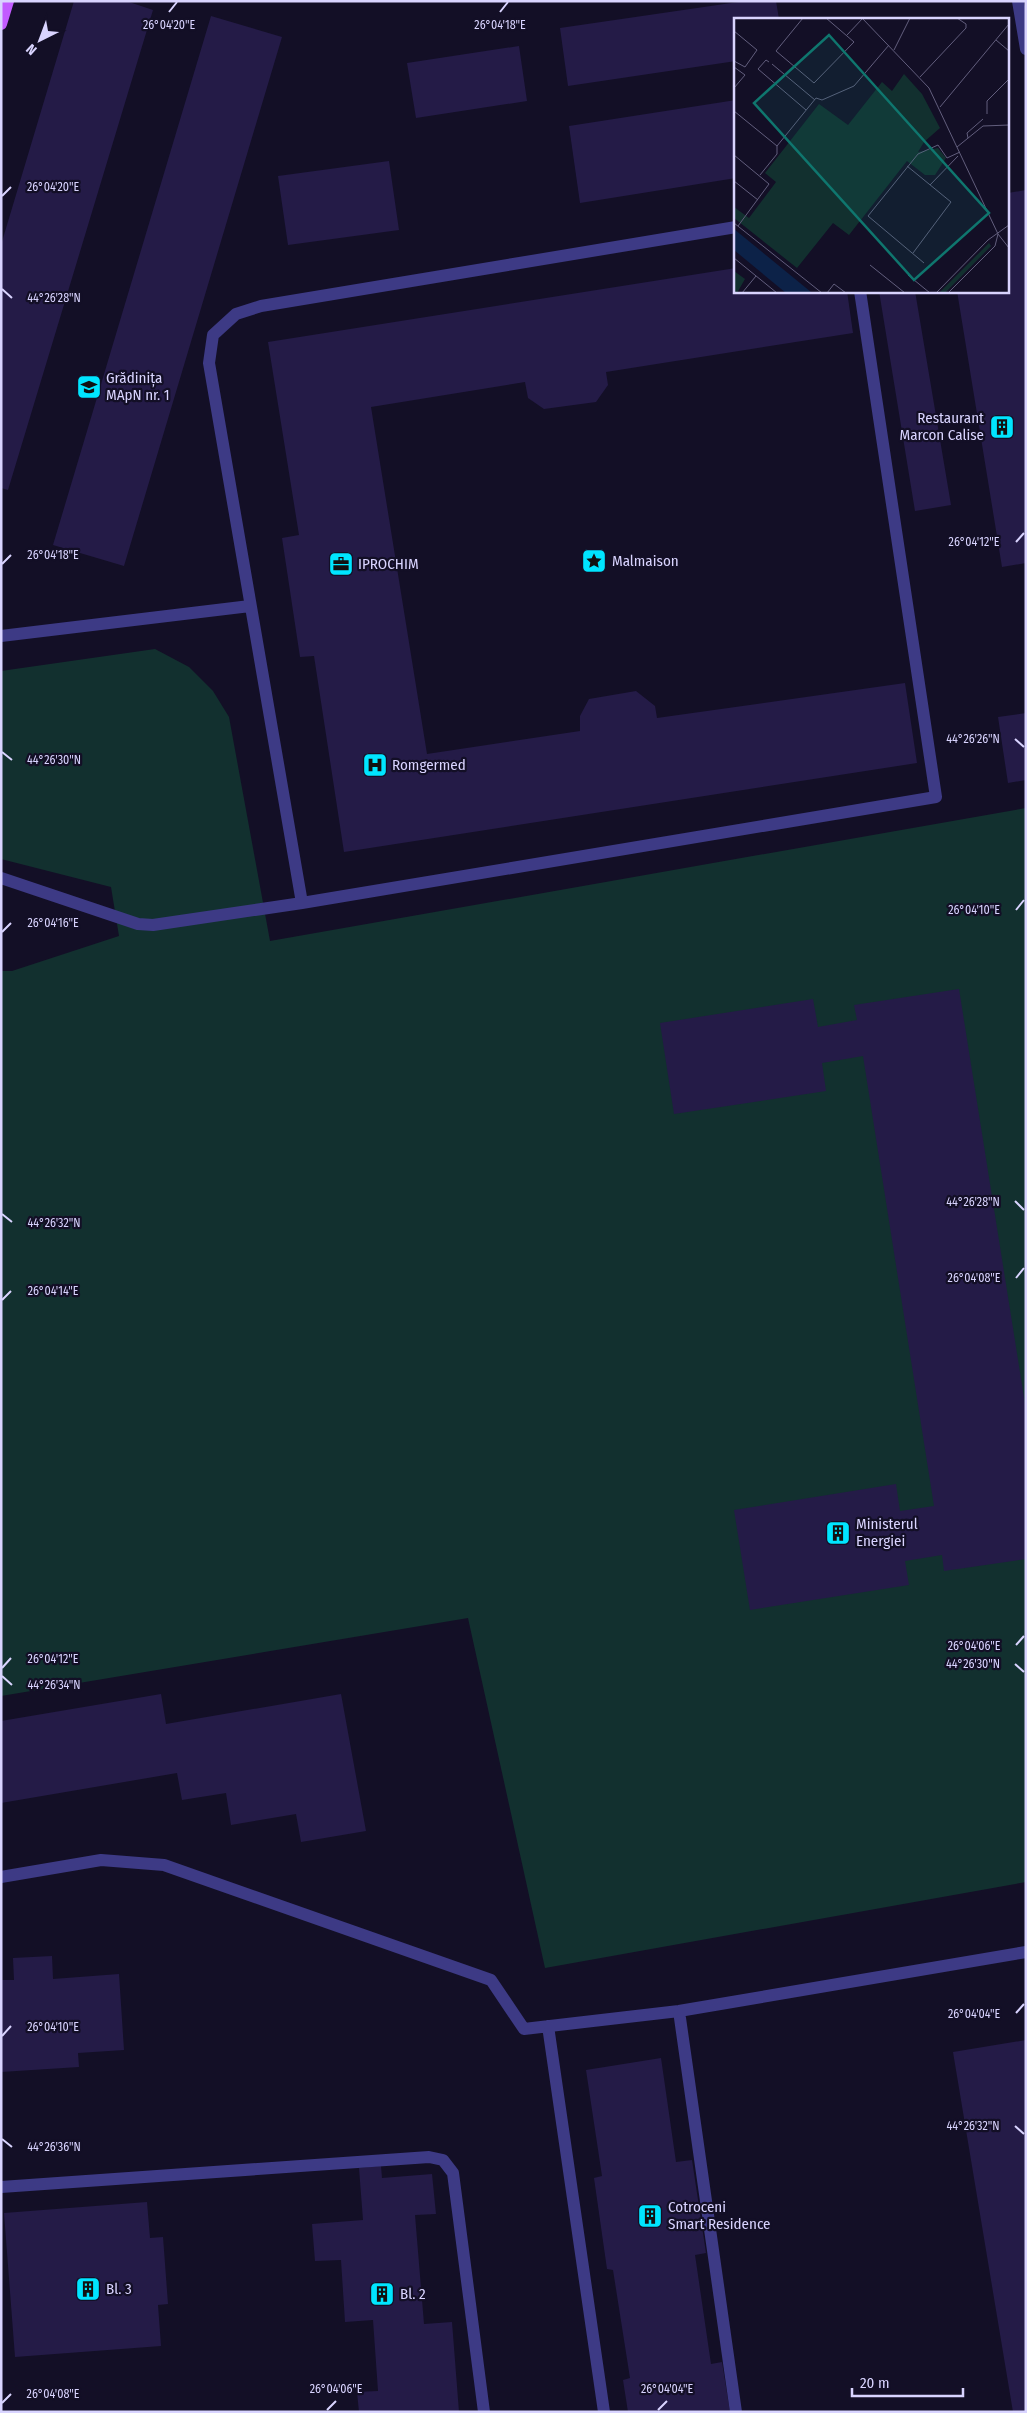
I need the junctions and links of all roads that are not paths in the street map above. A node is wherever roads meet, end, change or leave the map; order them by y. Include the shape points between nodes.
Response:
1 (8, 1) edge
2 (1018, 1) edge
3 (1, 24) edge
4 (1026, 49) edge
5 (734, 227) edge
6 (860, 292) edge
7 (250, 606) junction
8 (1, 636) edge
9 (1, 878) edge
10 (302, 903) junction
11 (1, 1877) edge
12 (1026, 1952) edge
13 (679, 2011) junction
14 (548, 2026) junction
15 (1, 2186) edge
16 (484, 2412) edge
17 (604, 2412) edge
18 (736, 2412) edge

1 - 3 main road
2 - 4 lane
5 - 7 lane via 261,306 236,314 213,335 209,364
6 - 10 lane via 936,797
7 - 8 lane
7 - 10 lane
9 - 10 lane via 138,924 154,925
11 - 14 lane via 101,1860 164,1865 491,1980 524,2029
12 - 13 lane
13 - 14 lane
13 - 18 lane
14 - 17 lane
15 - 16 lane via 428,2157 443,2160 453,2173

